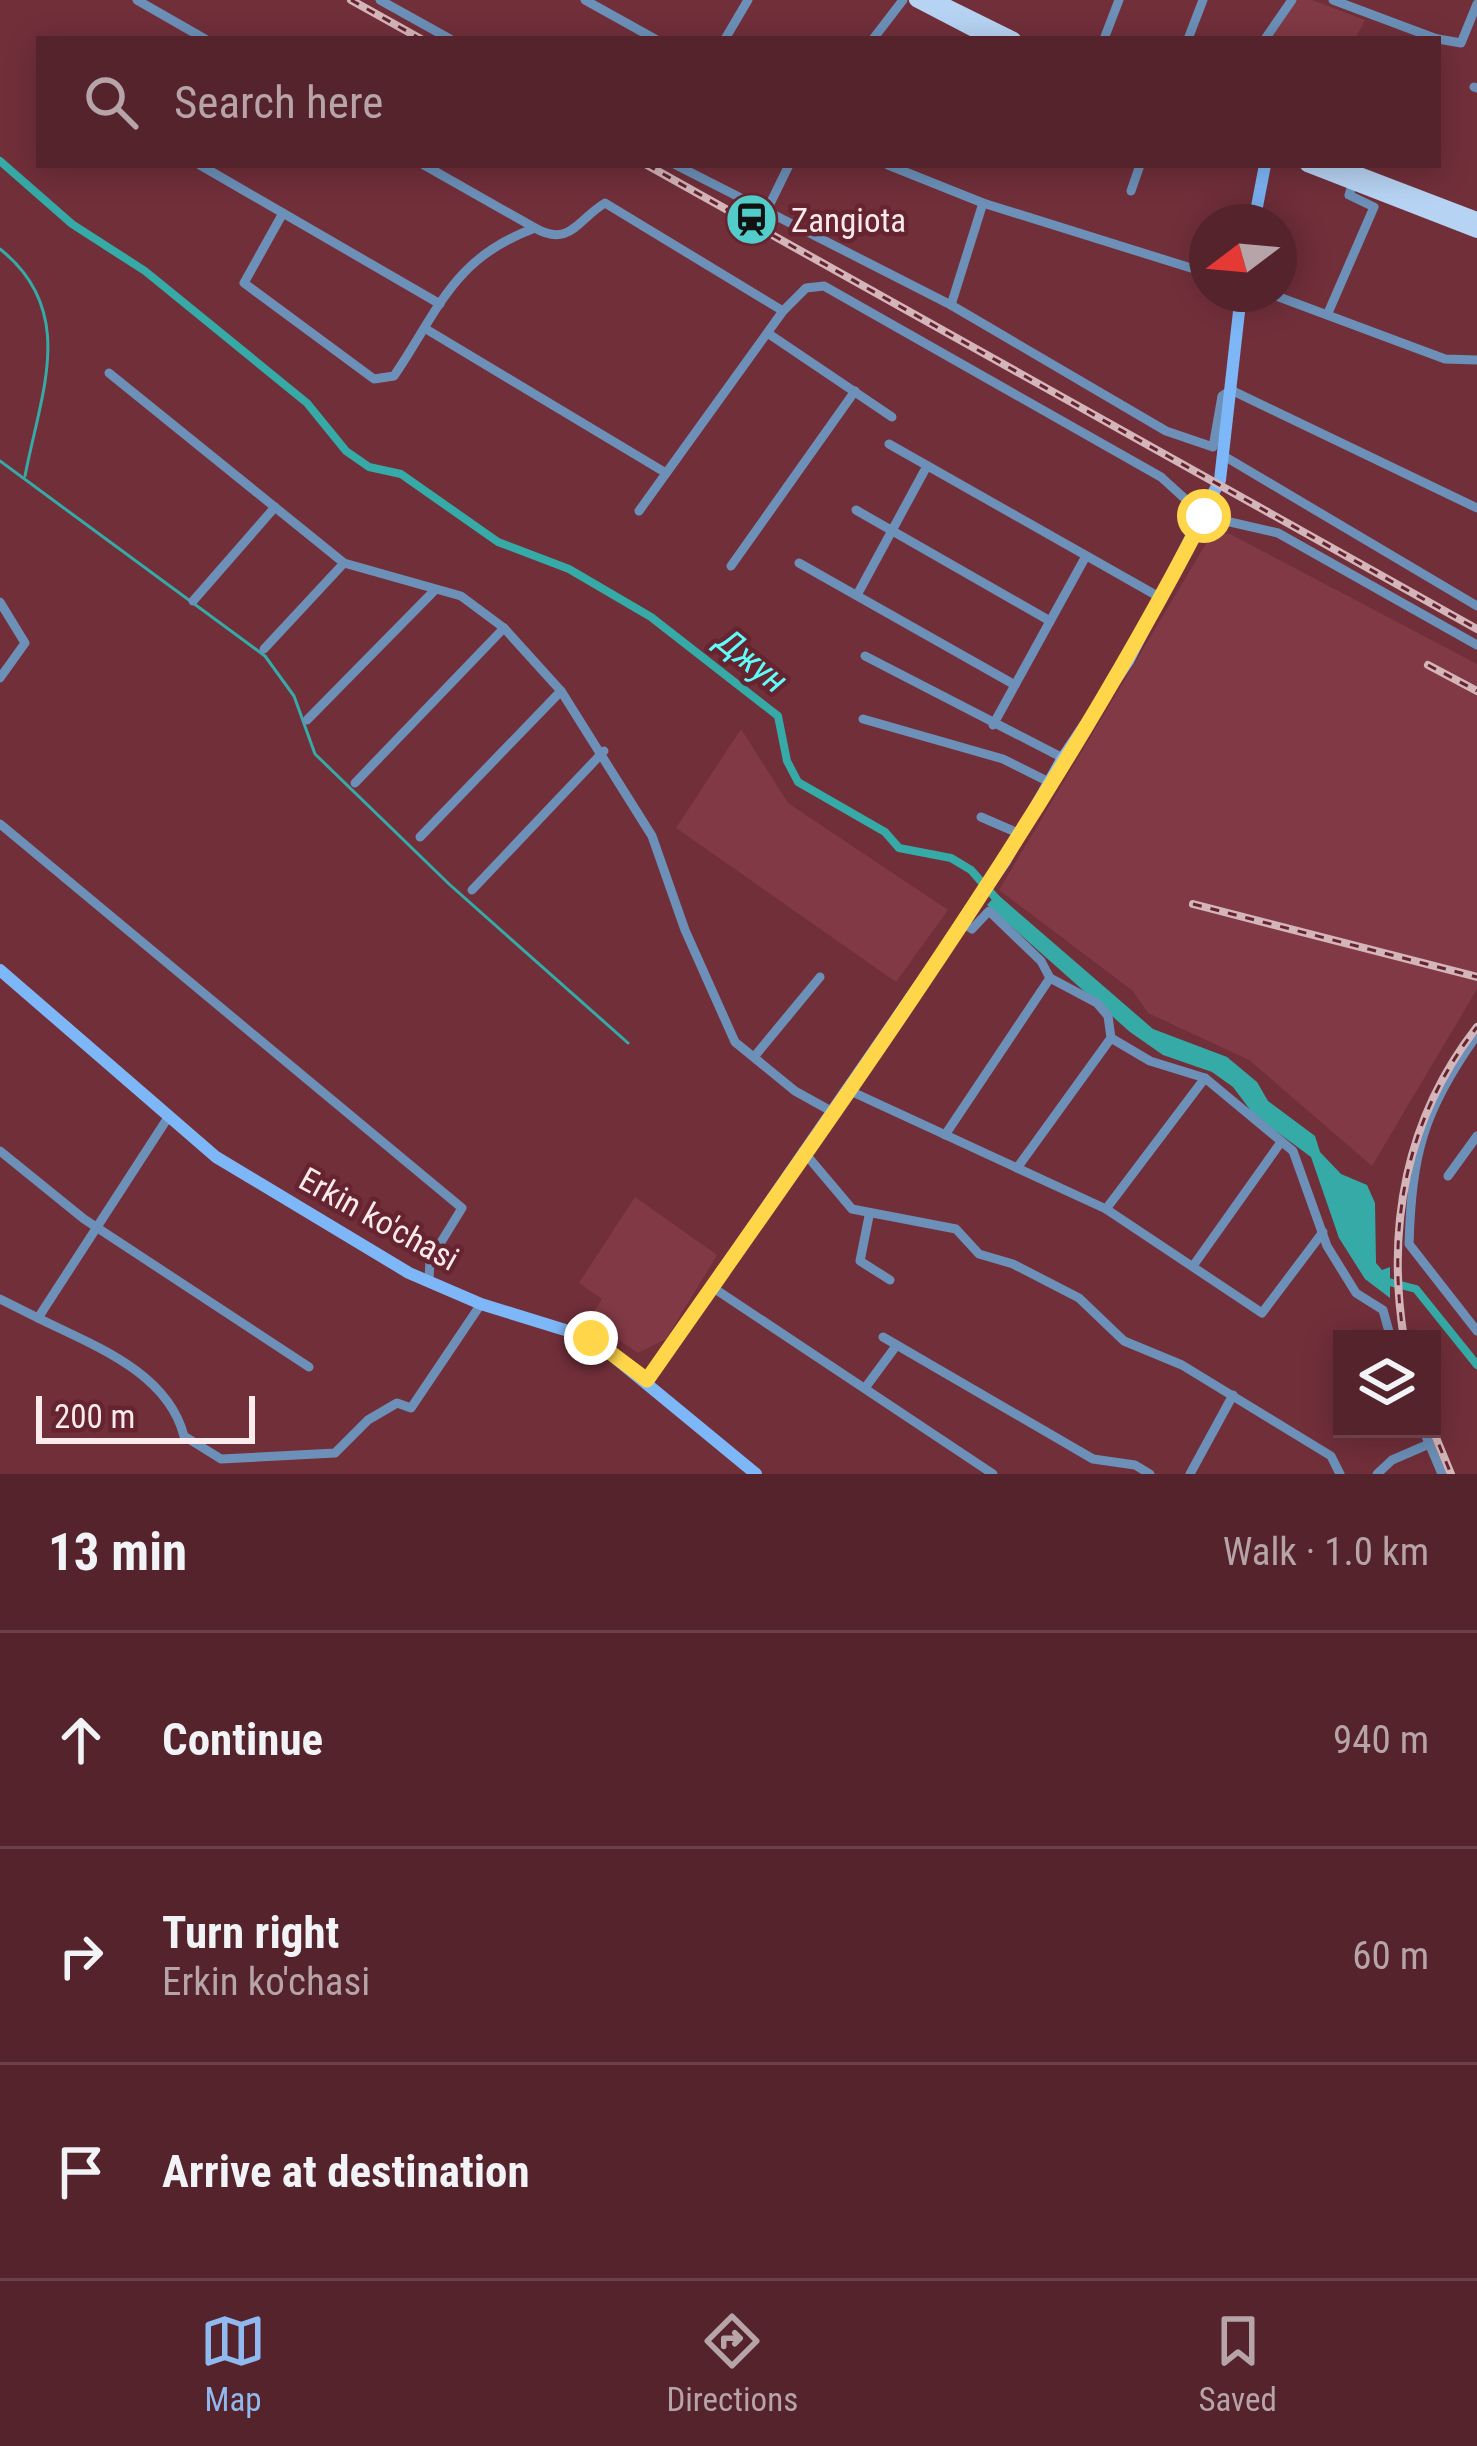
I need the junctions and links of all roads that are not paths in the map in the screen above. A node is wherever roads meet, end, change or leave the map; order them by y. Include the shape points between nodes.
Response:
1 (136, 0) edge
2 (380, 0) edge
3 (585, 0) edge
4 (748, 0) edge
5 (903, 0) edge
6 (916, 0) edge
7 (935, 0) edge
8 (1119, 0) edge
9 (1203, 0) edge
10 (1292, 0) edge
11 (1333, 0) edge
12 (1477, 4) edge
13 (200, 36) edge
14 (445, 36) edge
15 (651, 36) edge
16 (727, 36) edge
17 (875, 36) edge
18 (985, 36) edge
19 (1008, 36) edge
20 (1105, 36) edge
21 (1189, 36) edge
22 (1266, 36) edge
23 (1419, 36) edge
24 (1441, 40) edge
25 (205, 168) edge
26 (429, 168) edge
27 (682, 168) edge
28 (788, 168) edge
29 (896, 168) edge
30 (1139, 168) edge
31 (1264, 168) edge
32 (1315, 168) edge
33 (1377, 174) edge
34 (1353, 183) junction
35 (1131, 191) dead end
36 (983, 202) junction
37 (1257, 204) edge
38 (767, 210) junction
39 (284, 212) junction
40 (1477, 219) edge
41 (535, 228) junction
42 (1477, 231) edge
43 (1189, 267) edge
44 (1297, 303) edge
45 (440, 304) junction
46 (951, 305) junction
47 (783, 311) junction
48 (1239, 312) edge
49 (1328, 313) junction
50 (426, 329) junction
51 (770, 334) junction
52 (1477, 360) edge
53 (109, 373) dead end
54 (1231, 390) junction
55 (855, 391) junction
56 (892, 417) dead end
57 (889, 444) dead end
58 (1224, 456) junction
59 (927, 466) junction
60 (666, 473) junction
61 (275, 507) junction
62 (1477, 508) edge
63 (639, 511) dead end
64 (856, 511) dead end
65 (1204, 516) junction
66 (890, 531) junction
67 (1086, 556) junction
68 (344, 563) junction
69 (799, 563) dead end
70 (730, 566) dead end
71 (433, 592) junction
72 (857, 595) junction
73 (1161, 598) junction
74 (193, 601) dead end
75 (0, 602) edge
76 (1477, 606) edge
77 (1050, 621) junction
78 (504, 628) junction
79 (1477, 645) edge
80 (264, 650) dead end
81 (865, 656) dead end
82 (0, 678) edge
83 (1015, 685) junction
84 (561, 691) junction
85 (863, 718) dead end
86 (307, 720) dead end
87 (993, 725) junction
88 (604, 751) junction
89 (1063, 758) junction
90 (1049, 782) junction
91 (356, 783) dead end
92 (981, 818) dead end
93 (0, 824) edge
94 (1018, 833) junction
95 (420, 837) dead end
96 (472, 890) dead end
97 (963, 923) junction
98 (0, 970) edge
99 (820, 977) dead end
100 (1050, 978) junction
101 (1477, 1036) edge
102 (1111, 1038) junction
103 (754, 1058) junction
104 (1204, 1078) junction
105 (846, 1089) junction
106 (831, 1111) junction
107 (167, 1118) junction
108 (945, 1136) junction
109 (1477, 1136) edge
110 (1281, 1142) junction
111 (0, 1151) edge
112 (802, 1151) junction
113 (1017, 1168) junction
114 (1448, 1176) dead end
115 (1106, 1209) junction
116 (869, 1216) junction
117 (100, 1226) junction
118 (1323, 1232) junction
119 (1192, 1266) junction
120 (429, 1280) junction
121 (890, 1280) dead end
122 (712, 1288) junction
123 (0, 1299) edge
124 (481, 1304) junction
125 (38, 1318) junction
126 (1389, 1330) edge
127 (1477, 1330) edge
128 (884, 1337) dead end
129 (896, 1346) junction
130 (309, 1367) dead end
131 (647, 1380) junction
132 (865, 1388) junction
133 (1233, 1395) junction
134 (1427, 1438) edge
135 (1429, 1444) junction
136 (756, 1474) edge
137 (993, 1474) edge
138 (1150, 1474) edge
139 (1190, 1474) edge
140 (1340, 1474) edge
141 (1377, 1474) edge
142 (1442, 1474) edge

1 - 13 street
2 - 14 street
3 - 15 street
4 - 16 street
5 - 17 street
6 - 18 main road
7 - 19 main road
8 - 20 street
9 - 21 street
10 - 22 street
11 - 23 street
12 - 24 street via 1461,43
25 - 39 street
26 - 41 street
27 - 38 street
28 - 38 street
29 - 36 street
30 - 35 street
31 - 37 main road
32 - 34 main road
33 - 40 main road
34 - 42 main road
34 - 49 street via 1349,195 1374,207
36 - 43 street
36 - 46 street
38 - 46 street
39 - 45 street
39 - 50 street via 244,283 374,379 394,376
41 - 45 street via 479,255
41 - 47 street via 566,236 601,204 613,204
44 - 49 street
45 - 50 street
46 - 54 street via 1209,448 1222,396
47 - 51 street
47 - 65 street via 806,288 824,286 1161,477
48 - 54 main road
49 - 52 street via 1445,359
50 - 60 street
51 - 55 street
51 - 60 street
53 - 61 street
54 - 58 main road
54 - 62 street
55 - 56 street
55 - 70 street
57 - 59 street
58 - 65 main road
58 - 76 street
59 - 66 street
59 - 67 street
60 - 63 street
61 - 68 street
61 - 74 street
64 - 66 street
65 - 73 main road
65 - 79 street via 1278,533
66 - 72 street
66 - 77 street
67 - 73 street
67 - 77 street
68 - 71 street
68 - 80 street
69 - 72 street
71 - 78 street via 461,596
71 - 86 street
72 - 83 street
73 - 89 main road
75 - 82 street via 25,643
77 - 83 street
78 - 84 street
78 - 91 street
81 - 87 street
83 - 87 street
84 - 88 street
84 - 95 street
85 - 90 street via 1004,759
87 - 89 street
88 - 96 street
88 - 103 street via 652,836 735,1042
89 - 90 main road
90 - 94 main road
92 - 94 street
93 - 120 street via 462,1208 430,1260
94 - 97 main road
97 - 100 street via 972,929 989,911
97 - 105 main road
98 - 107 main road, Erkin ko'chasi
99 - 103 street
100 - 102 street via 1097,1003
100 - 108 street
101 - 127 street via 1436,1101 1412,1160 1409,1244
102 - 104 street
102 - 113 street
103 - 106 street
104 - 110 street
104 - 115 street
105 - 106 main road
105 - 108 street
106 - 112 main road
107 - 117 street
107 - 120 main road, Erkin ko'chasi via 216,1157
108 - 113 street
109 - 114 street
110 - 118 street via 1304,1170
110 - 119 street
111 - 117 street
112 - 116 street via 845,1204
112 - 122 main road
113 - 115 street
115 - 119 street
116 - 121 street via 860,1261
116 - 133 street via 956,1229 979,1254 1079,1298 1124,1341
117 - 125 street
117 - 130 street
118 - 119 street via 1262,1313
118 - 126 street via 1356,1293 1384,1310
120 - 124 main road, Erkin ko'chasi
122 - 131 main road
122 - 132 street
123 - 125 street
124 - 125 street via 411,1408 397,1403 368,1420 335,1454 221,1459 184,1436 138,1368
124 - 131 main road, Erkin ko'chasi via 591,1338
128 - 129 street
129 - 132 street
129 - 138 street via 1094,1459
131 - 136 main road, Erkin ko'chasi
132 - 137 street
133 - 139 street
133 - 140 street via 1331,1456
134 - 135 street
135 - 141 street
135 - 142 street

